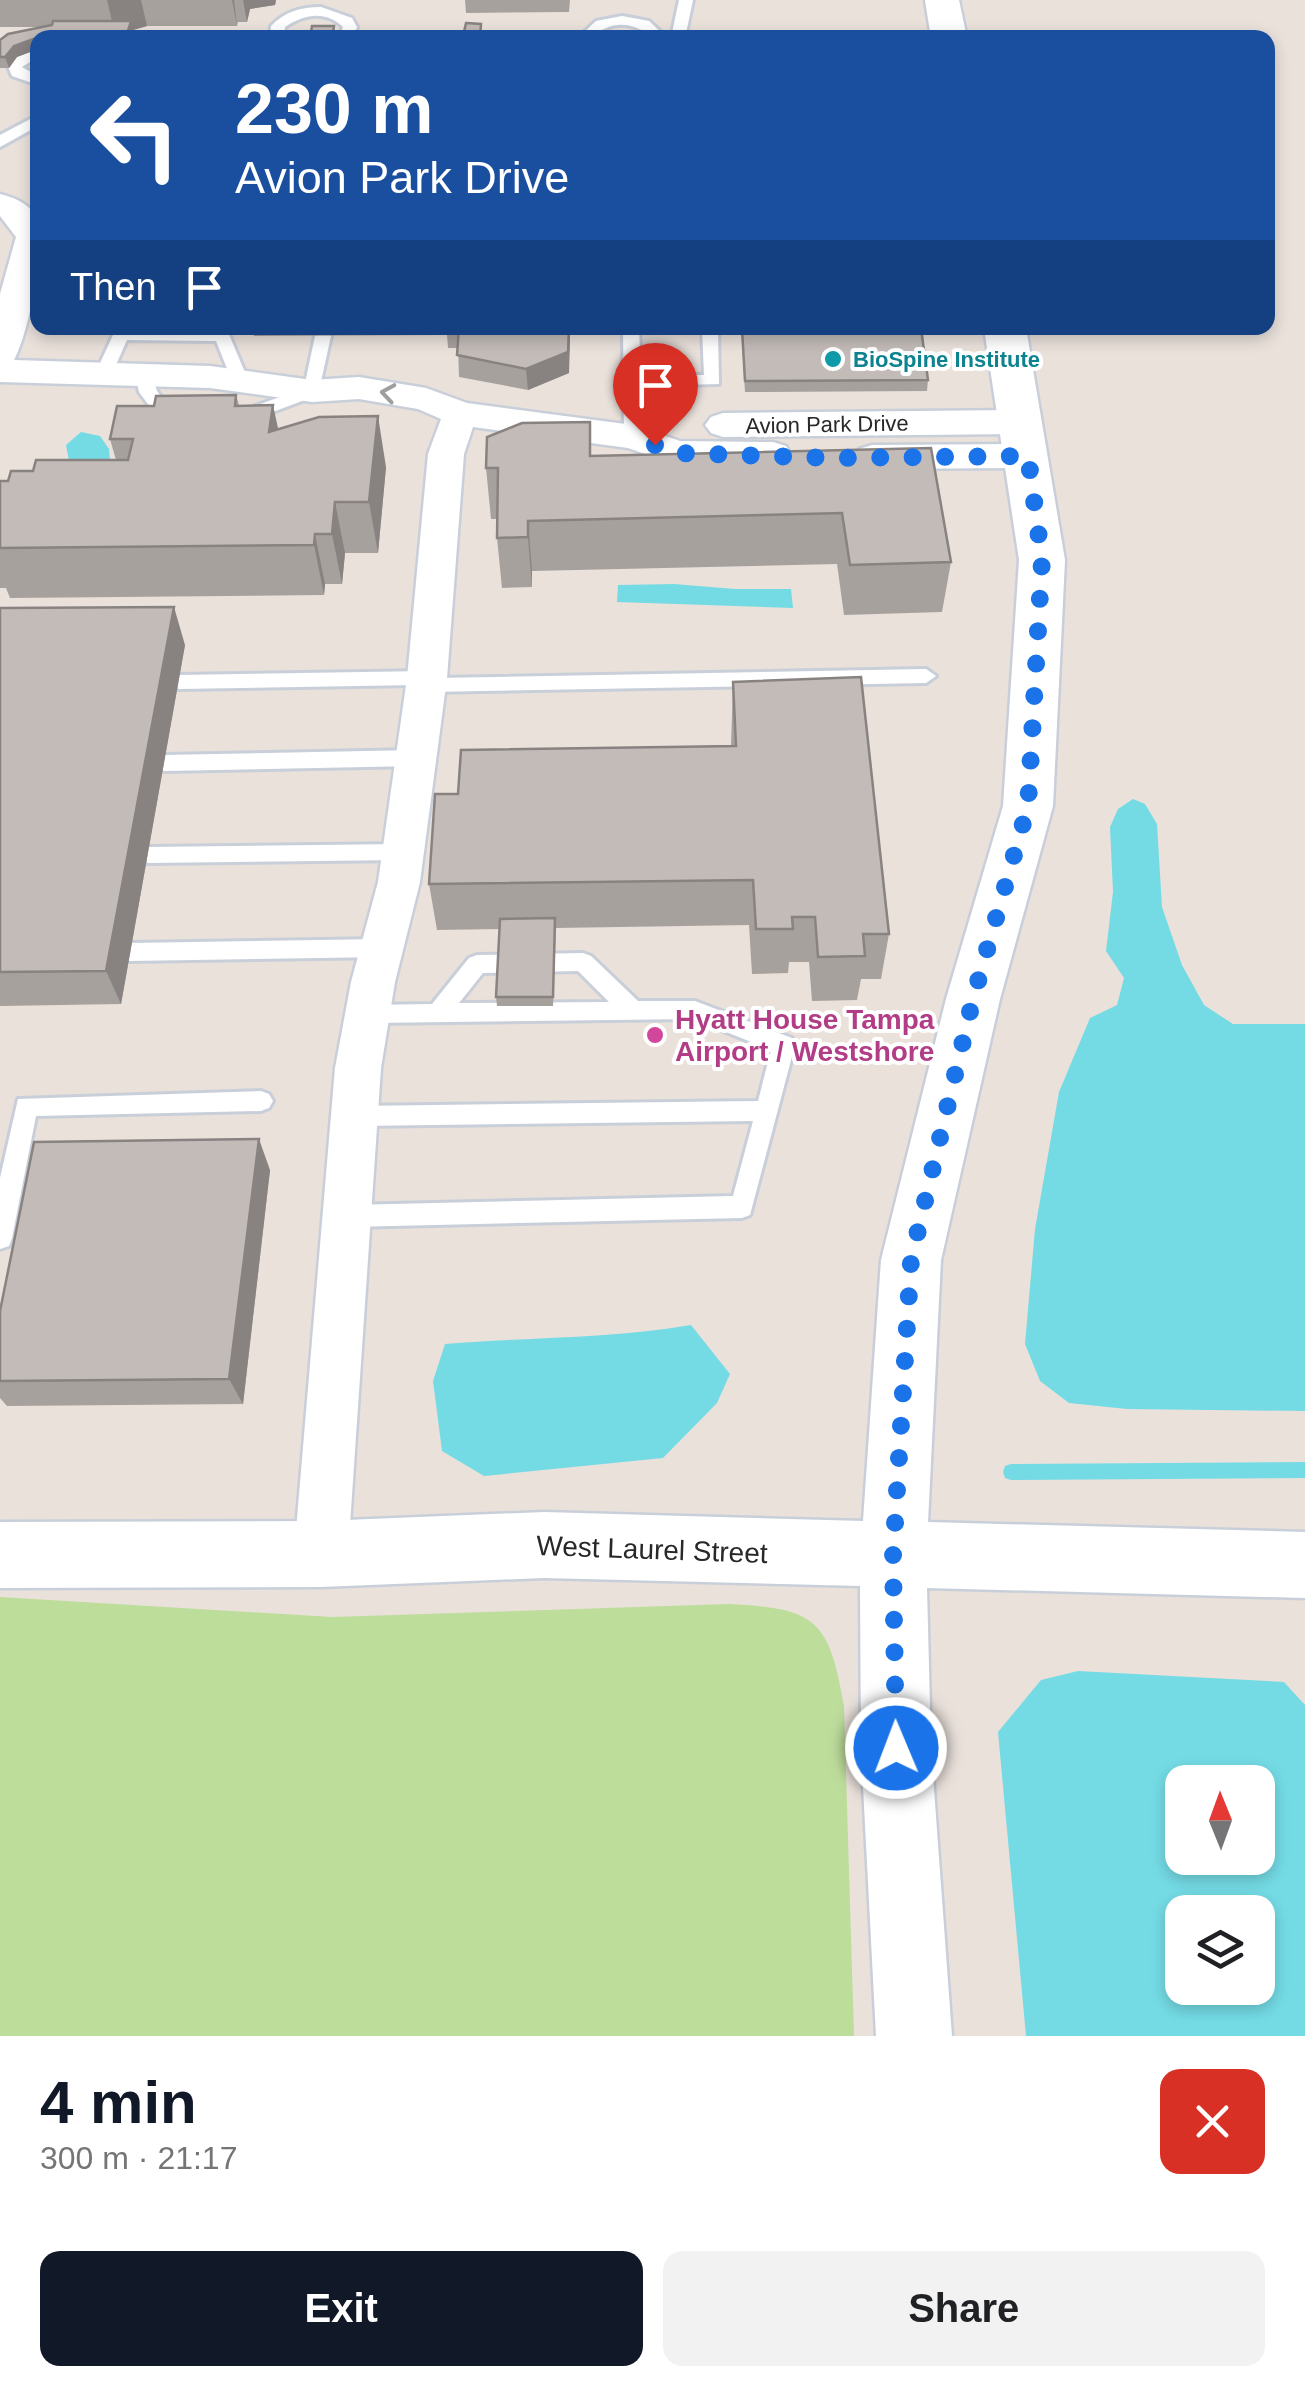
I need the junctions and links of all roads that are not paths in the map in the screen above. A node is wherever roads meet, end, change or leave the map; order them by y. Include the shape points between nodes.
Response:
1 (620, 0) edge
2 (686, 0) edge
3 (942, 0) edge
4 (621, 21) junction
5 (278, 30) edge
6 (349, 30) edge
7 (595, 30) edge
8 (653, 30) edge
9 (680, 30) edge
10 (948, 30) edge
11 (30, 55) edge
12 (30, 78) edge
13 (30, 124) edge
14 (0, 142) edge
15 (0, 204) edge
16 (30, 234) edge
17 (30, 244) edge
18 (631, 335) edge
19 (710, 335) edge
20 (1006, 335) edge
21 (323, 336) dead end
22 (1, 351) edge
23 (105, 372) junction
24 (144, 374) junction
25 (632, 381) junction
26 (240, 382) junction
27 (312, 392) junction
28 (460, 414) junction
29 (633, 438) junction
30 (1026, 439) junction
31 (926, 676) dead end
32 (179, 682) dead end
33 (426, 682) junction
34 (416, 758) junction
35 (164, 763) dead end
36 (403, 852) junction
37 (148, 855) dead end
38 (383, 948) junction
39 (130, 952) dead end
40 (632, 1010) junction
41 (438, 1013) junction
42 (369, 1014) junction
43 (261, 1102) dead end
44 (764, 1111) junction
45 (357, 1116) junction
46 (349, 1216) junction
47 (0, 1238) edge
48 (321, 1554) junction
49 (0, 1555) edge
50 (893, 1556) junction
51 (1305, 1564) edge
52 (914, 2036) edge

1 - 4 lane
2 - 9 lane
3 - 10 street
4 - 7 lane
4 - 8 lane
5 - 6 lane via 284,20 318,11 347,21
11 - 12 lane via 14,66
13 - 14 lane
15 - 16 street, Avion Park Drive via 15,211
17 - 22 street, Avion Park Drive
18 - 25 lane
19 - 25 lane via 712,380
20 - 30 street
21 - 27 lane
22 - 23 street, Avion Park Drive
23 - 24 street, Avion Park Drive
23 - 26 lane via 122,336 222,336
24 - 26 street, Avion Park Drive
24 - 27 lane via 168,419 216,422
25 - 29 lane
26 - 27 street, Avion Park Drive
27 - 28 street, Avion Park Drive via 342,414 404,423
28 - 29 street, Avion Park Drive
28 - 33 street via 446,454
29 - 30 street, Avion Park Drive via 676,453 832,458
30 - 50 street via 1042,560 1028,806 973,999 911,1260
31 - 33 lane
32 - 33 lane
33 - 34 street
34 - 35 lane
34 - 36 street
36 - 37 lane
36 - 38 street
38 - 39 lane
38 - 42 street
40 - 41 lane
40 - 41 lane via 582,962 477,964
40 - 44 lane via 695,1010 784,1045
41 - 42 lane
42 - 45 street
43 - 47 lane via 26,1106
44 - 45 lane
44 - 46 lane via 742,1208
45 - 46 street
46 - 48 street
48 - 49 street, West Laurel Street
48 - 50 street, West Laurel Street via 544,1545
50 - 51 street, West Laurel Street
50 - 52 street via 896,1748

